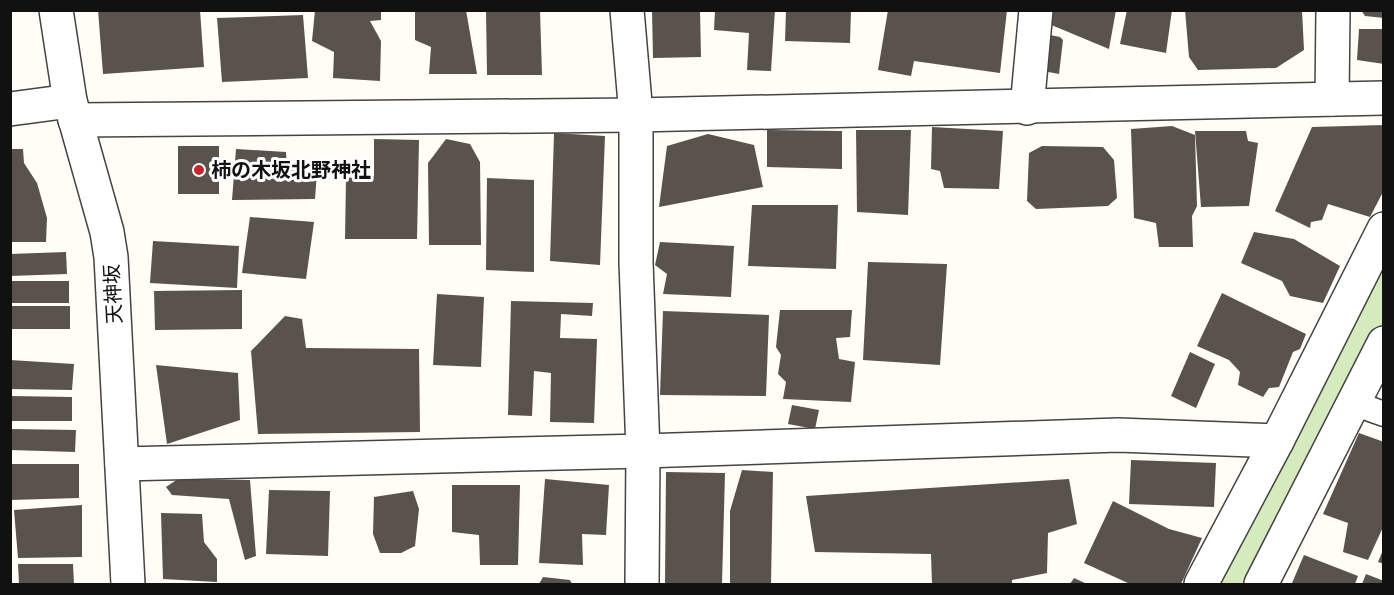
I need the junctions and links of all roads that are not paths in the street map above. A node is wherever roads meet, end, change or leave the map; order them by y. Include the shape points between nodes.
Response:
1 (56, 10) edge
2 (627, 10) edge
3 (1036, 10) edge
4 (1333, 10) edge
5 (1383, 98) edge
6 (1332, 99) junction
7 (1027, 108) junction
8 (10, 109) edge
9 (73, 110) junction
10 (636, 115) junction
11 (1383, 229) edge
12 (1383, 343) edge
13 (1353, 403) junction
14 (1383, 414) edge
15 (1277, 441) junction
16 (643, 451) junction
17 (122, 464) junction
18 (128, 585) edge
19 (642, 585) edge
20 (1201, 585) edge
21 (1261, 585) edge

1 - 9 street, 天神坂
2 - 10 street
3 - 7 street
4 - 6 street
5 - 6 street
6 - 7 street
7 - 10 street
8 - 9 street
9 - 10 street
9 - 17 street, 天神坂 via 111,257
10 - 16 street via 636,262
11 - 15 street
12 - 13 street
13 - 14 lane
13 - 21 street
15 - 16 street via 1118,435
15 - 20 street
16 - 17 street
16 - 19 street
17 - 18 street, 天神坂

